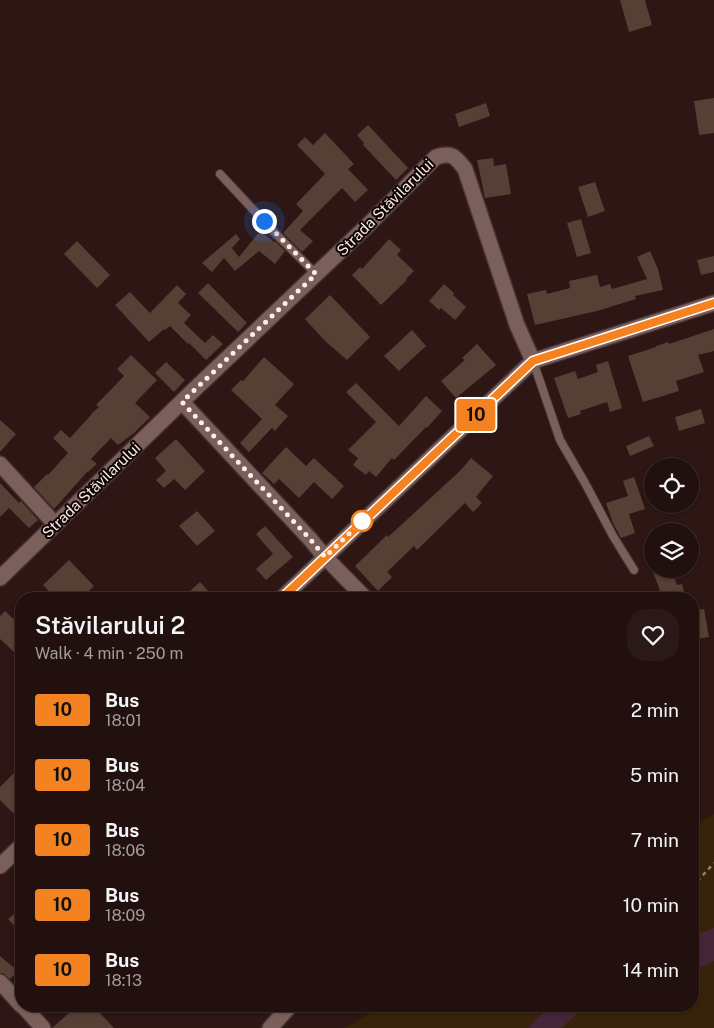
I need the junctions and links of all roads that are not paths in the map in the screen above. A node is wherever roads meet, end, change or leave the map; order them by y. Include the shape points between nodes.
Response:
1 (220, 174) dead end
2 (316, 274) junction
3 (714, 303) edge
4 (533, 361) junction
5 (182, 402) junction
6 (0, 464) edge
7 (55, 524) junction
8 (325, 557) junction
9 (634, 570) dead end
10 (0, 578) edge
11 (288, 592) edge
12 (359, 592) edge
13 (15, 852) edge
14 (0, 866) edge
15 (0, 982) edge
16 (15, 998) edge
17 (28, 1012) edge
18 (285, 1012) edge
19 (43, 1028) edge
20 (270, 1028) edge

1 - 2 lane
2 - 4 street, Strada Stăvilarului via 436,157 446,154 456,158 465,169 517,325
2 - 5 street, Strada Stăvilarului
3 - 4 street
4 - 8 street
4 - 9 lane via 560,440
5 - 7 street, Strada Stăvilarului
5 - 8 street
6 - 7 street
7 - 10 street, Strada Stăvilarului
8 - 11 street
8 - 12 street
13 - 14 street
15 - 16 street
17 - 19 street
18 - 20 street

